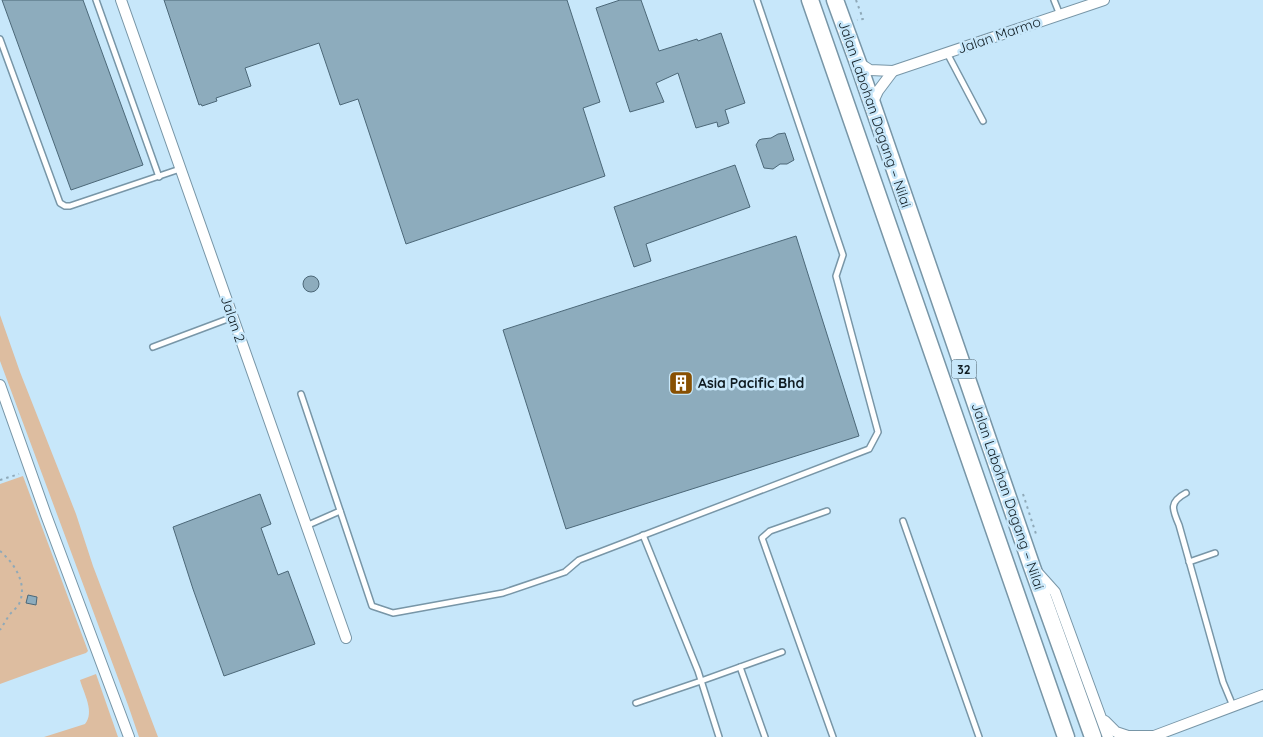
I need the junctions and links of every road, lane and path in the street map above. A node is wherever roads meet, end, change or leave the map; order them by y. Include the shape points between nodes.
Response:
1 (96, 0) edge
2 (121, 0) edge
3 (757, 0) edge
4 (810, 0) edge
5 (835, 0) edge
6 (856, 0) edge
7 (1054, 0) edge
8 (1104, 0) edge
9 (1060, 15) junction
10 (863, 19) dead end
11 (0, 39) edge
12 (947, 53) junction
13 (858, 63) junction
14 (893, 71) junction
15 (872, 104) junction
16 (983, 121) dead end
17 (181, 169) junction
18 (159, 177) junction
19 (233, 317) junction
20 (153, 347) dead end
21 (0, 385) edge
22 (301, 394) dead end
23 (31, 470) junction
24 (0, 480) edge
25 (1186, 493) dead end
26 (827, 510) dead end
27 (340, 511) junction
28 (903, 521) dead end
29 (306, 526) junction
30 (643, 535) junction
31 (0, 551) edge
32 (1215, 554) dead end
33 (1189, 562) junction
34 (1032, 567) junction
35 (0, 630) edge
36 (346, 638) dead end
37 (782, 652) dead end
38 (740, 667) junction
39 (702, 681) junction
40 (1263, 695) edge
41 (636, 703) dead end
42 (1233, 706) junction
43 (1101, 716) junction
44 (1153, 736) edge
45 (129, 737) edge
46 (719, 737) edge
47 (765, 737) edge
48 (834, 737) edge
49 (979, 737) edge
50 (1066, 737) edge
51 (1092, 737) edge
52 (1108, 737) edge

1 - 18 lane
2 - 17 street, Jalan 2
3 - 30 lane via 844,254 836,276 878,432 869,449
4 - 50 main road, Jalan Labohan Dagang ‒ Nilai / 32
5 - 13 main road, Jalan Labohan Dagang ‒ Nilai / 32
6 - 10 path
7 - 9 lane
8 - 9 street, Jalan Marmo
9 - 12 street, Jalan Marmo
11 - 18 lane via 60,203 70,206
12 - 14 street, Jalan Marmo
12 - 16 lane
13 - 14 street via 870,70
13 - 15 main road, Jalan Labohan Dagang ‒ Nilai / 32
14 - 15 street
15 - 34 main road, Jalan Labohan Dagang ‒ Nilai / 32
17 - 18 lane
17 - 19 street, Jalan 2
19 - 20 lane
19 - 29 street, Jalan 2
21 - 23 street
22 - 27 lane
23 - 24 path
23 - 45 street
25 - 33 lane via 1178,497 1174,512
26 - 48 lane via 770,531 762,538
27 - 29 lane
27 - 30 lane via 372,606 392,614 503,593 565,572 579,560
28 - 49 lane
29 - 36 street, Jalan 2
30 - 39 lane
31 - 35 path via 17,569 22,594
32 - 33 lane
33 - 42 lane via 1223,682
34 - 43 street via 1055,592
34 - 51 main road, Jalan Labohan Dagang ‒ Nilai / 32
37 - 38 lane
38 - 39 lane
38 - 47 lane
39 - 41 lane
39 - 46 lane
40 - 42 street
42 - 44 street
43 - 44 street via 1116,732 1128,736
43 - 52 street

